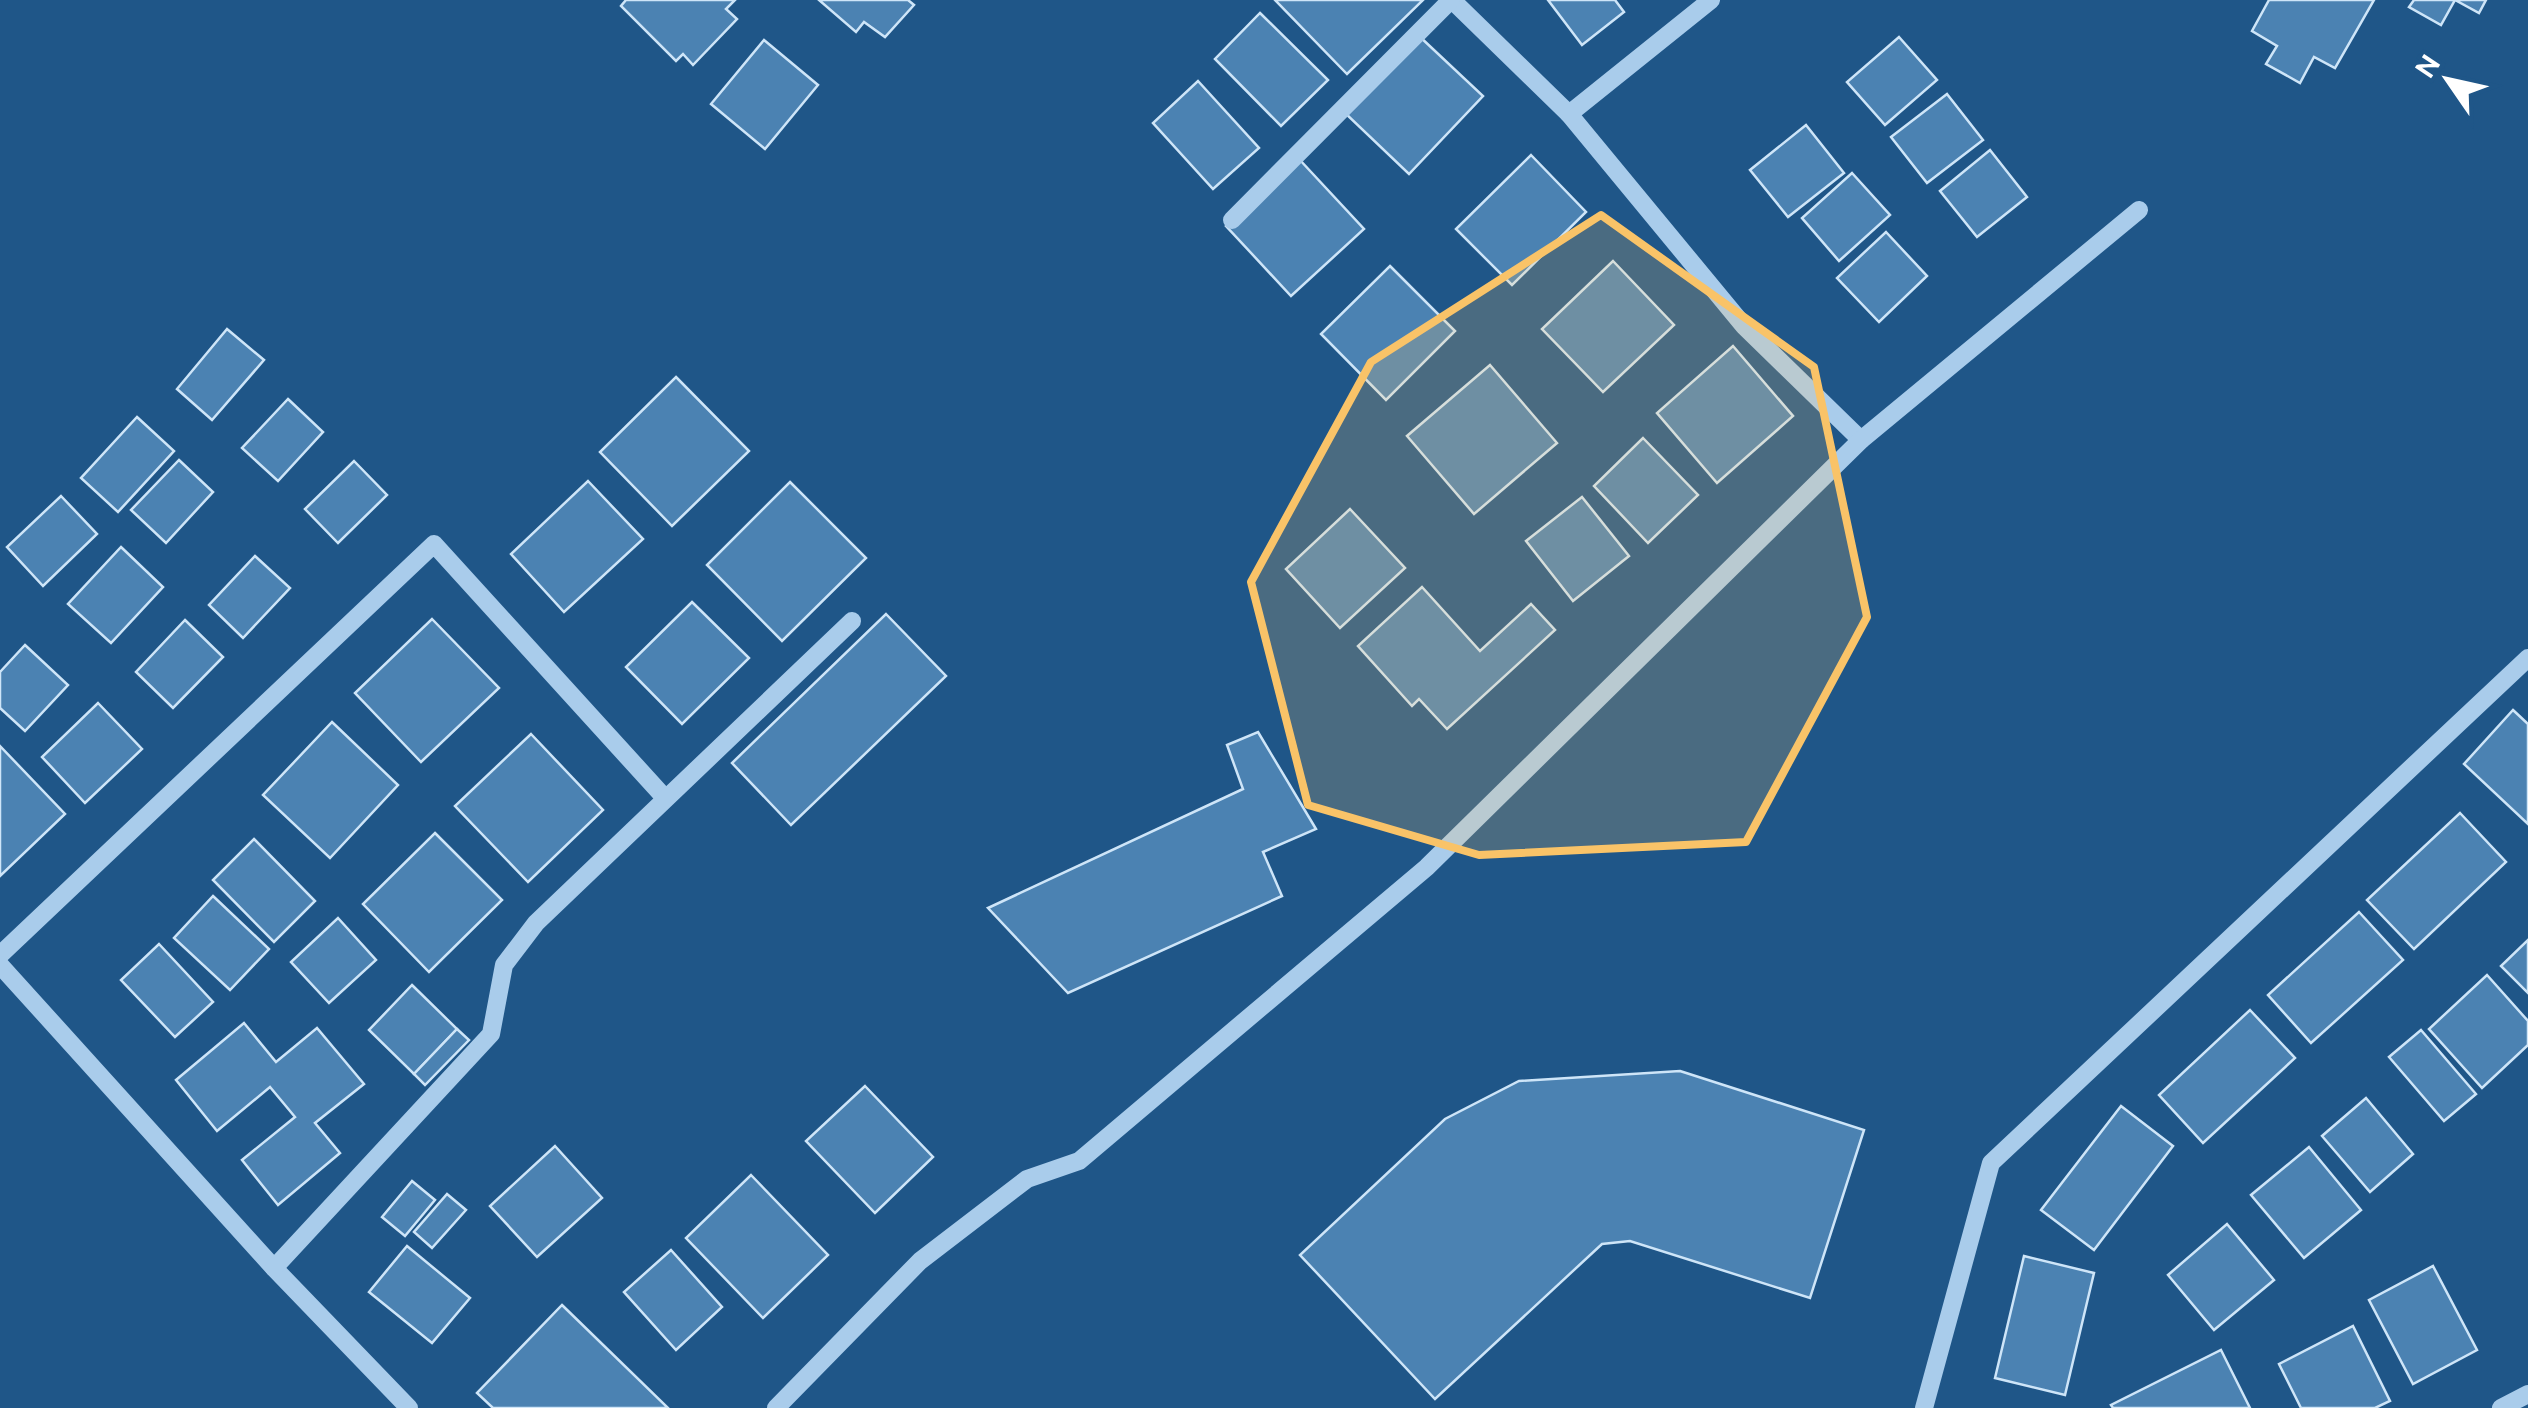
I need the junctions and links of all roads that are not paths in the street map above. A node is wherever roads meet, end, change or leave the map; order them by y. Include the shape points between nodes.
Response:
1 (1451, 0) edge
2 (1712, 0) edge
3 (1569, 114) junction
4 (2140, 210) dead end
5 (1232, 220) dead end
6 (1861, 440) junction
7 (852, 622) dead end
8 (2528, 658) edge
9 (665, 798) junction
10 (0, 956) edge
11 (0, 966) edge
12 (274, 1268) junction
13 (2528, 1394) edge
14 (409, 1408) edge
15 (776, 1408) edge
16 (1924, 1408) edge
17 (2502, 1408) edge

1 - 3 street
1 - 5 street
2 - 3 street
3 - 6 street via 1744,326
4 - 6 street
6 - 15 street via 1427,867 1079,1161 1027,1179 920,1261
7 - 9 street
8 - 16 street via 1992,1163
9 - 10 street via 434,544
9 - 12 street via 536,923 504,965 491,1034
11 - 12 street
12 - 14 street
13 - 17 street

